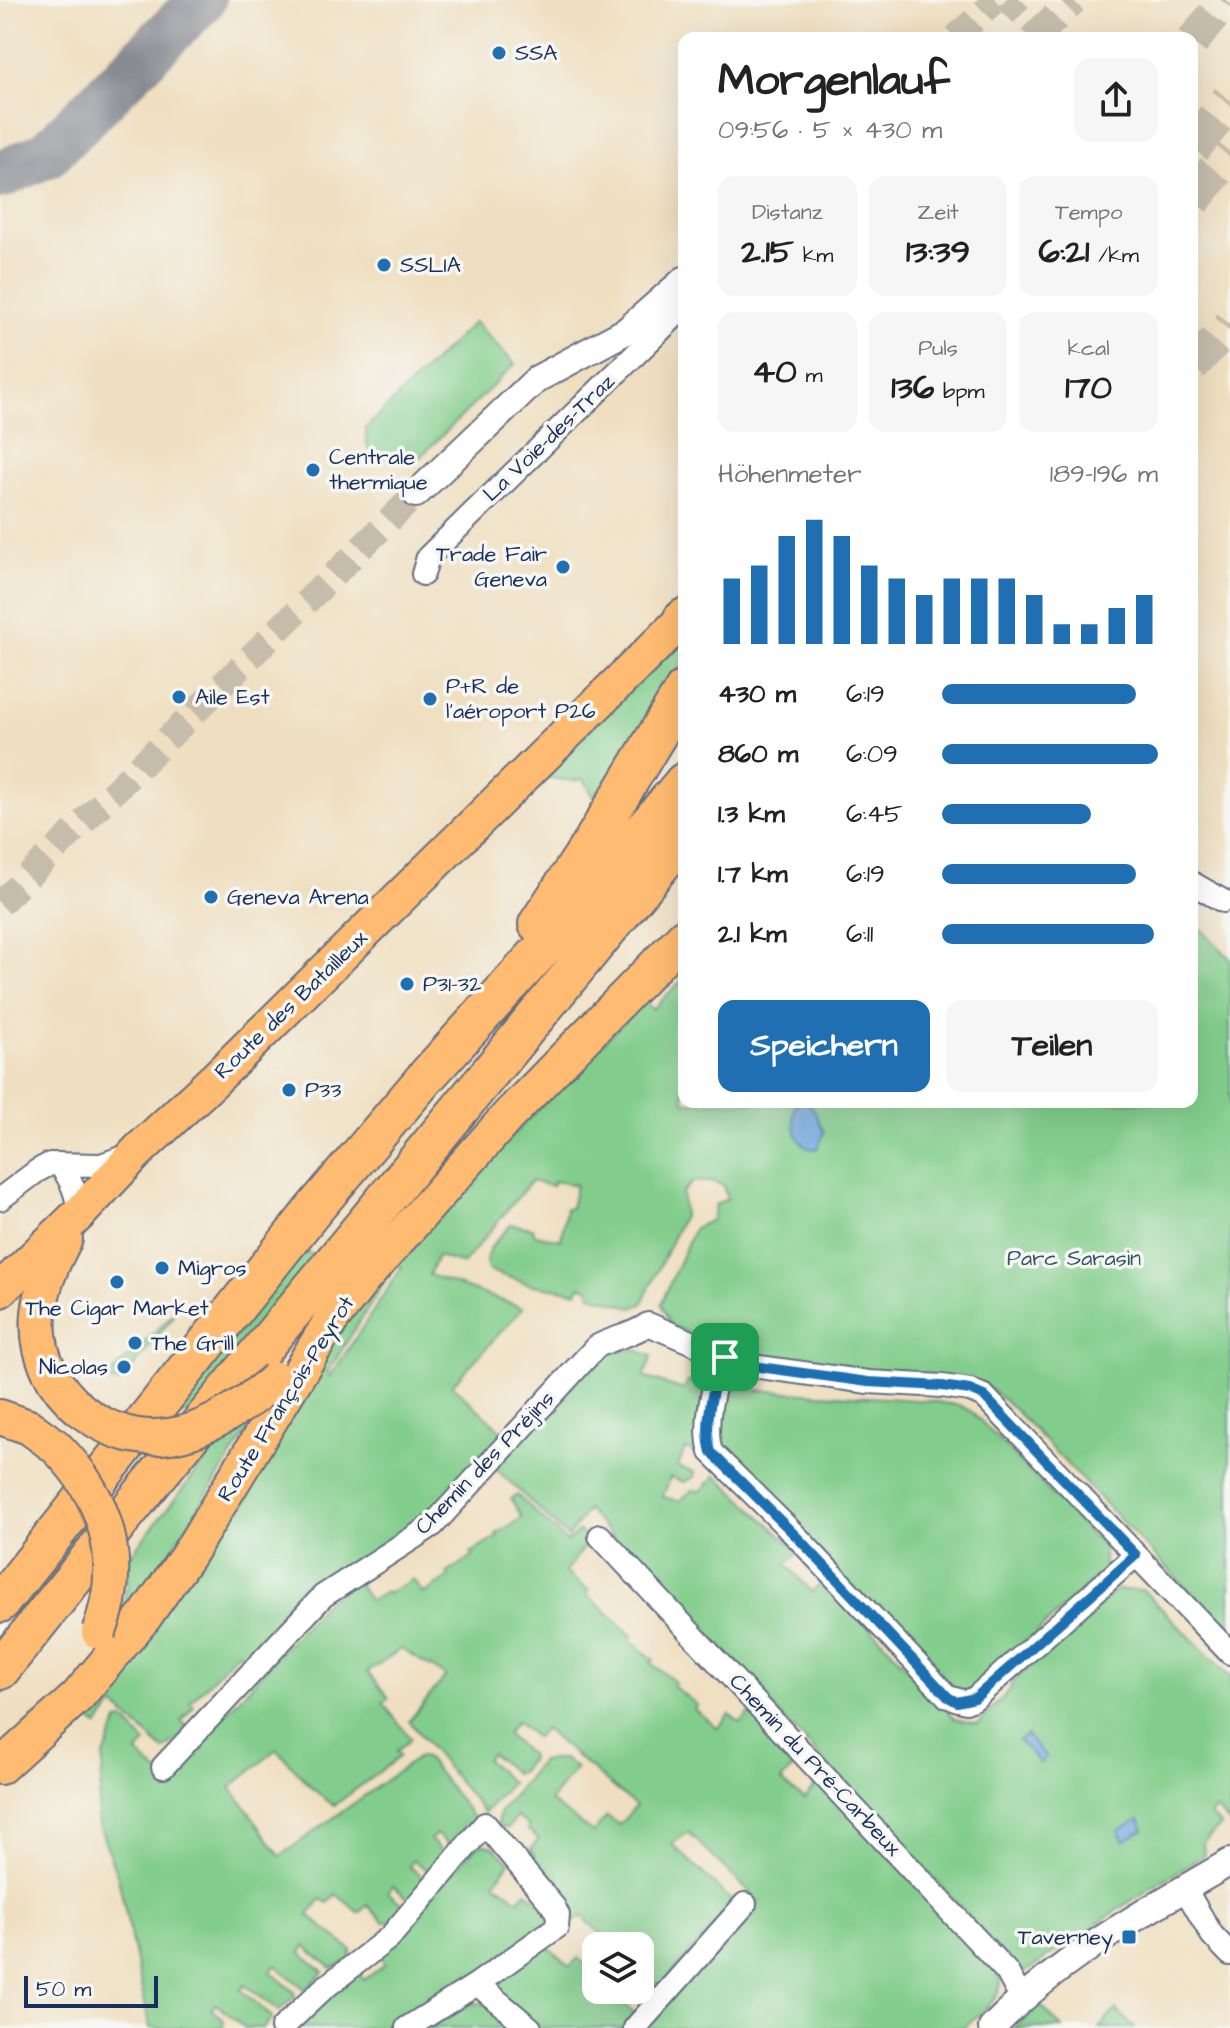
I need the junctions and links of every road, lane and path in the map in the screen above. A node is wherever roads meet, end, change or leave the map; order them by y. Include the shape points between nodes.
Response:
1 (678, 285) edge
2 (678, 313) edge
3 (416, 494) tunnel mouth
4 (423, 574) dead end
5 (678, 624) edge
6 (678, 700) edge
7 (678, 789) edge
8 (678, 844) edge
9 (1198, 886) edge
10 (1223, 901) dead end
11 (678, 942) edge
12 (425, 1078) junction
13 (138, 1151) junction
14 (59, 1164) junction
15 (3, 1196) edge
16 (79, 1214) junction
17 (0, 1290) edge
18 (332, 1319) junction
19 (725, 1357) junction
20 (0, 1417) edge
21 (600, 1536) dead end
22 (1136, 1555) junction
23 (0, 1603) edge
24 (1230, 1653) edge
25 (0, 1670) edge
26 (0, 1766) edge
27 (163, 1767) dead end
28 (1230, 1862) edge
29 (1185, 1889) junction
30 (745, 1904) dead end
31 (1230, 1954) edge
32 (477, 1984) junction
33 (1022, 2000) junction
34 (282, 2028) edge
35 (407, 2028) edge
36 (530, 2028) edge
37 (635, 2028) edge
38 (992, 2028) edge

1 - 3 street via 626,331 537,379
2 - 4 street, La Voie-des-Traz via 428,557
5 - 13 main road, Route des Batailleux
6 - 12 highway via 547,911
7 - 12 highway
8 - 25 highway
9 - 10 street
11 - 18 main road, Route François-Peyrot via 508,1116
12 - 23 highway
13 - 14 street via 101,1165
13 - 16 main road, Route des Batailleux
14 - 15 street via 41,1168
14 - 16 street via 76,1191
16 - 17 main road, Route des Batailleux
16 - 18 main road, bridge via 44,1281 38,1319 48,1368 63,1393 98,1423 152,1438 208,1426 276,1379
18 - 26 main road, Route François-Peyrot via 145,1616 78,1696
19 - 22 street, Chemin des Préjins via 745,1365 942,1386 984,1396
19 - 22 street via 714,1381 711,1452 957,1702 975,1698
19 - 27 street, Chemin des Préjins via 648,1324 596,1347 433,1525 323,1596
20 - 26 main road, bridge via 29,1427 55,1446 90,1488 108,1536 111,1585 99,1632 83,1661
21 - 33 street, Chemin du Pré-Carbeux via 1007,1972
22 - 24 street, Chemin des Préjins
28 - 29 street
29 - 31 street
29 - 33 street via 1079,1954
30 - 37 street
32 - 34 street via 547,1936 558,1921 554,1907 485,1824 390,1937
32 - 35 street
32 - 36 street
33 - 38 street

